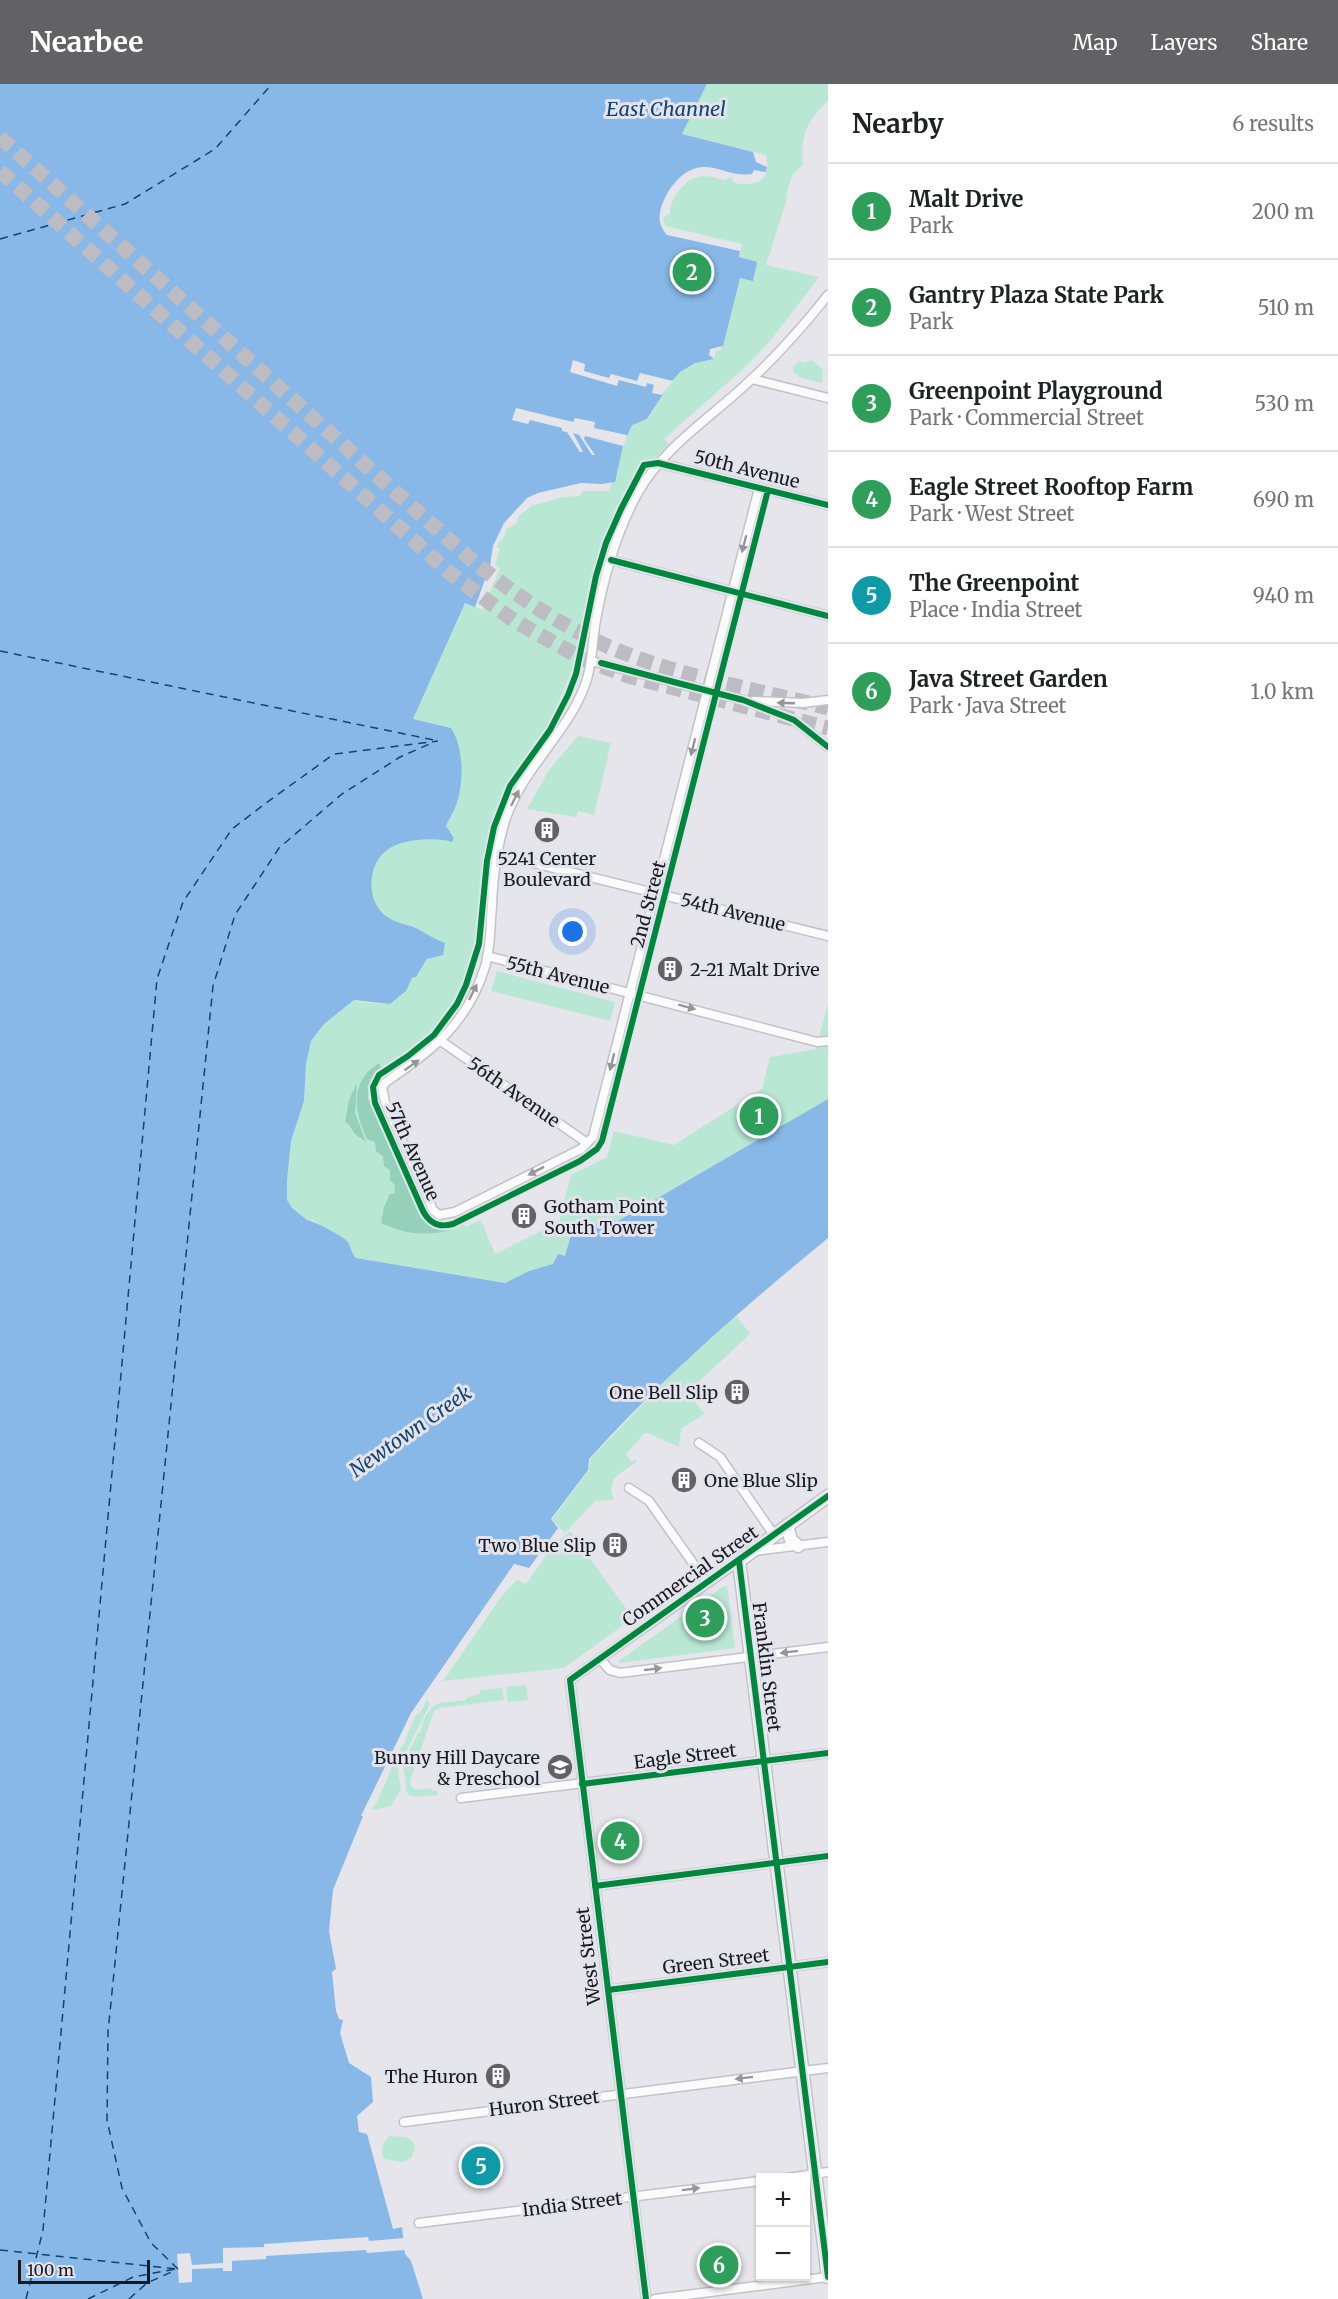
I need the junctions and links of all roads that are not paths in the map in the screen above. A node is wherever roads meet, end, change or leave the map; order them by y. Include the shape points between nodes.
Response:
1 (828, 295) edge
2 (824, 307) edge
3 (752, 379) junction
4 (828, 398) edge
5 (658, 463) junction
6 (759, 488) junction
7 (828, 505) edge
8 (610, 560) junction
9 (732, 591) junction
10 (828, 616) edge
11 (591, 661) junction
12 (708, 691) junction
13 (743, 700) junction
14 (828, 700) edge
15 (828, 747) edge
16 (497, 854) junction
17 (656, 893) junction
18 (828, 936) edge
19 (487, 956) junction
20 (630, 993) junction
21 (441, 1041) junction
22 (828, 1041) edge
23 (587, 1143) junction
24 (699, 1443) dead end
25 (628, 1488) dead end
26 (828, 1496) edge
27 (787, 1526) junction
28 (774, 1535) junction
29 (828, 1542) edge
30 (798, 1546) junction
31 (751, 1551) junction
32 (739, 1561) junction
33 (707, 1583) junction
34 (828, 1647) edge
35 (750, 1657) junction
36 (600, 1659) junction
37 (570, 1680) joint
38 (828, 1754) edge
39 (764, 1762) junction
40 (582, 1784) junction
41 (460, 1798) dead end
42 (828, 1856) edge
43 (776, 1863) junction
44 (595, 1886) junction
45 (828, 1962) edge
46 (789, 1967) junction
47 (608, 1990) junction
48 (828, 2068) edge
49 (802, 2071) junction
50 (621, 2093) junction
51 (404, 2122) dead end
52 (822, 2173) edge
53 (756, 2182) edge
54 (633, 2197) junction
55 (419, 2223) dead end
56 (828, 2277) edge
57 (646, 2299) edge
58 (655, 2299) edge

1 - 2 street
2 - 3 street
3 - 4 street
3 - 5 street
5 - 6 street, 50th Avenue
5 - 8 street via 633,502
6 - 7 street, 50th Avenue
6 -> 9 street, 2nd Street
8 - 9 street
8 - 11 street
9 - 10 street
9 - 12 street, 2nd Street
11 - 12 street
16 -> 11 street via 518,792 569,718 584,688
12 - 13 street
12 -> 17 street, 2nd Street
14 -> 13 street
13 - 15 street via 794,720
16 - 17 street, 54th Avenue
16 - 19 street
17 - 18 street, 54th Avenue
17 - 20 street, 2nd Street
19 - 20 street, 55th Avenue
21 -> 19 street via 473,993
20 -> 22 street, 55th Avenue via 817,1042
20 -> 23 street, 2nd Street via 593,1137
21 - 23 street, 56th Avenue
23 -> 21 street, 57th Avenue via 455,1212 440,1215 434,1210 382,1088
24 - 28 street via 720,1457
25 - 33 street via 649,1501
26 - 27 street, Commercial Street
27 - 28 street, Commercial Street
27 - 30 street
28 - 31 street, Commercial Street
29 - 30 street
30 - 31 street
31 - 32 street, Commercial Street
32 - 33 street, Commercial Street
32 - 35 street, Franklin Street
33 - 36 street, Commercial Street
34 -> 35 street
36 -> 35 street via 610,1670 620,1673
35 - 39 street, Franklin Street
36 - 37 street, Commercial Street
37 - 40 street, West Street
38 - 39 street, Eagle Street
39 - 40 street, Eagle Street
39 - 43 street, Franklin Street
40 - 41 street, Eagle Street
40 - 44 street, West Street
42 - 43 street
43 - 44 street
43 - 46 street, Franklin Street
44 - 47 street, West Street
45 - 46 street, Green Street
46 - 47 street, Green Street
46 - 49 street, Franklin Street
47 - 50 street, West Street
48 - 49 street, Huron Street
49 -> 50 street, Huron Street
49 - 52 street, Franklin Street
50 - 51 street, Huron Street
50 - 54 street, West Street
52 - 56 street, Franklin Street
54 -> 53 street, India Street
54 - 55 street, India Street
54 - 57 street, West Street
56 - 58 street

